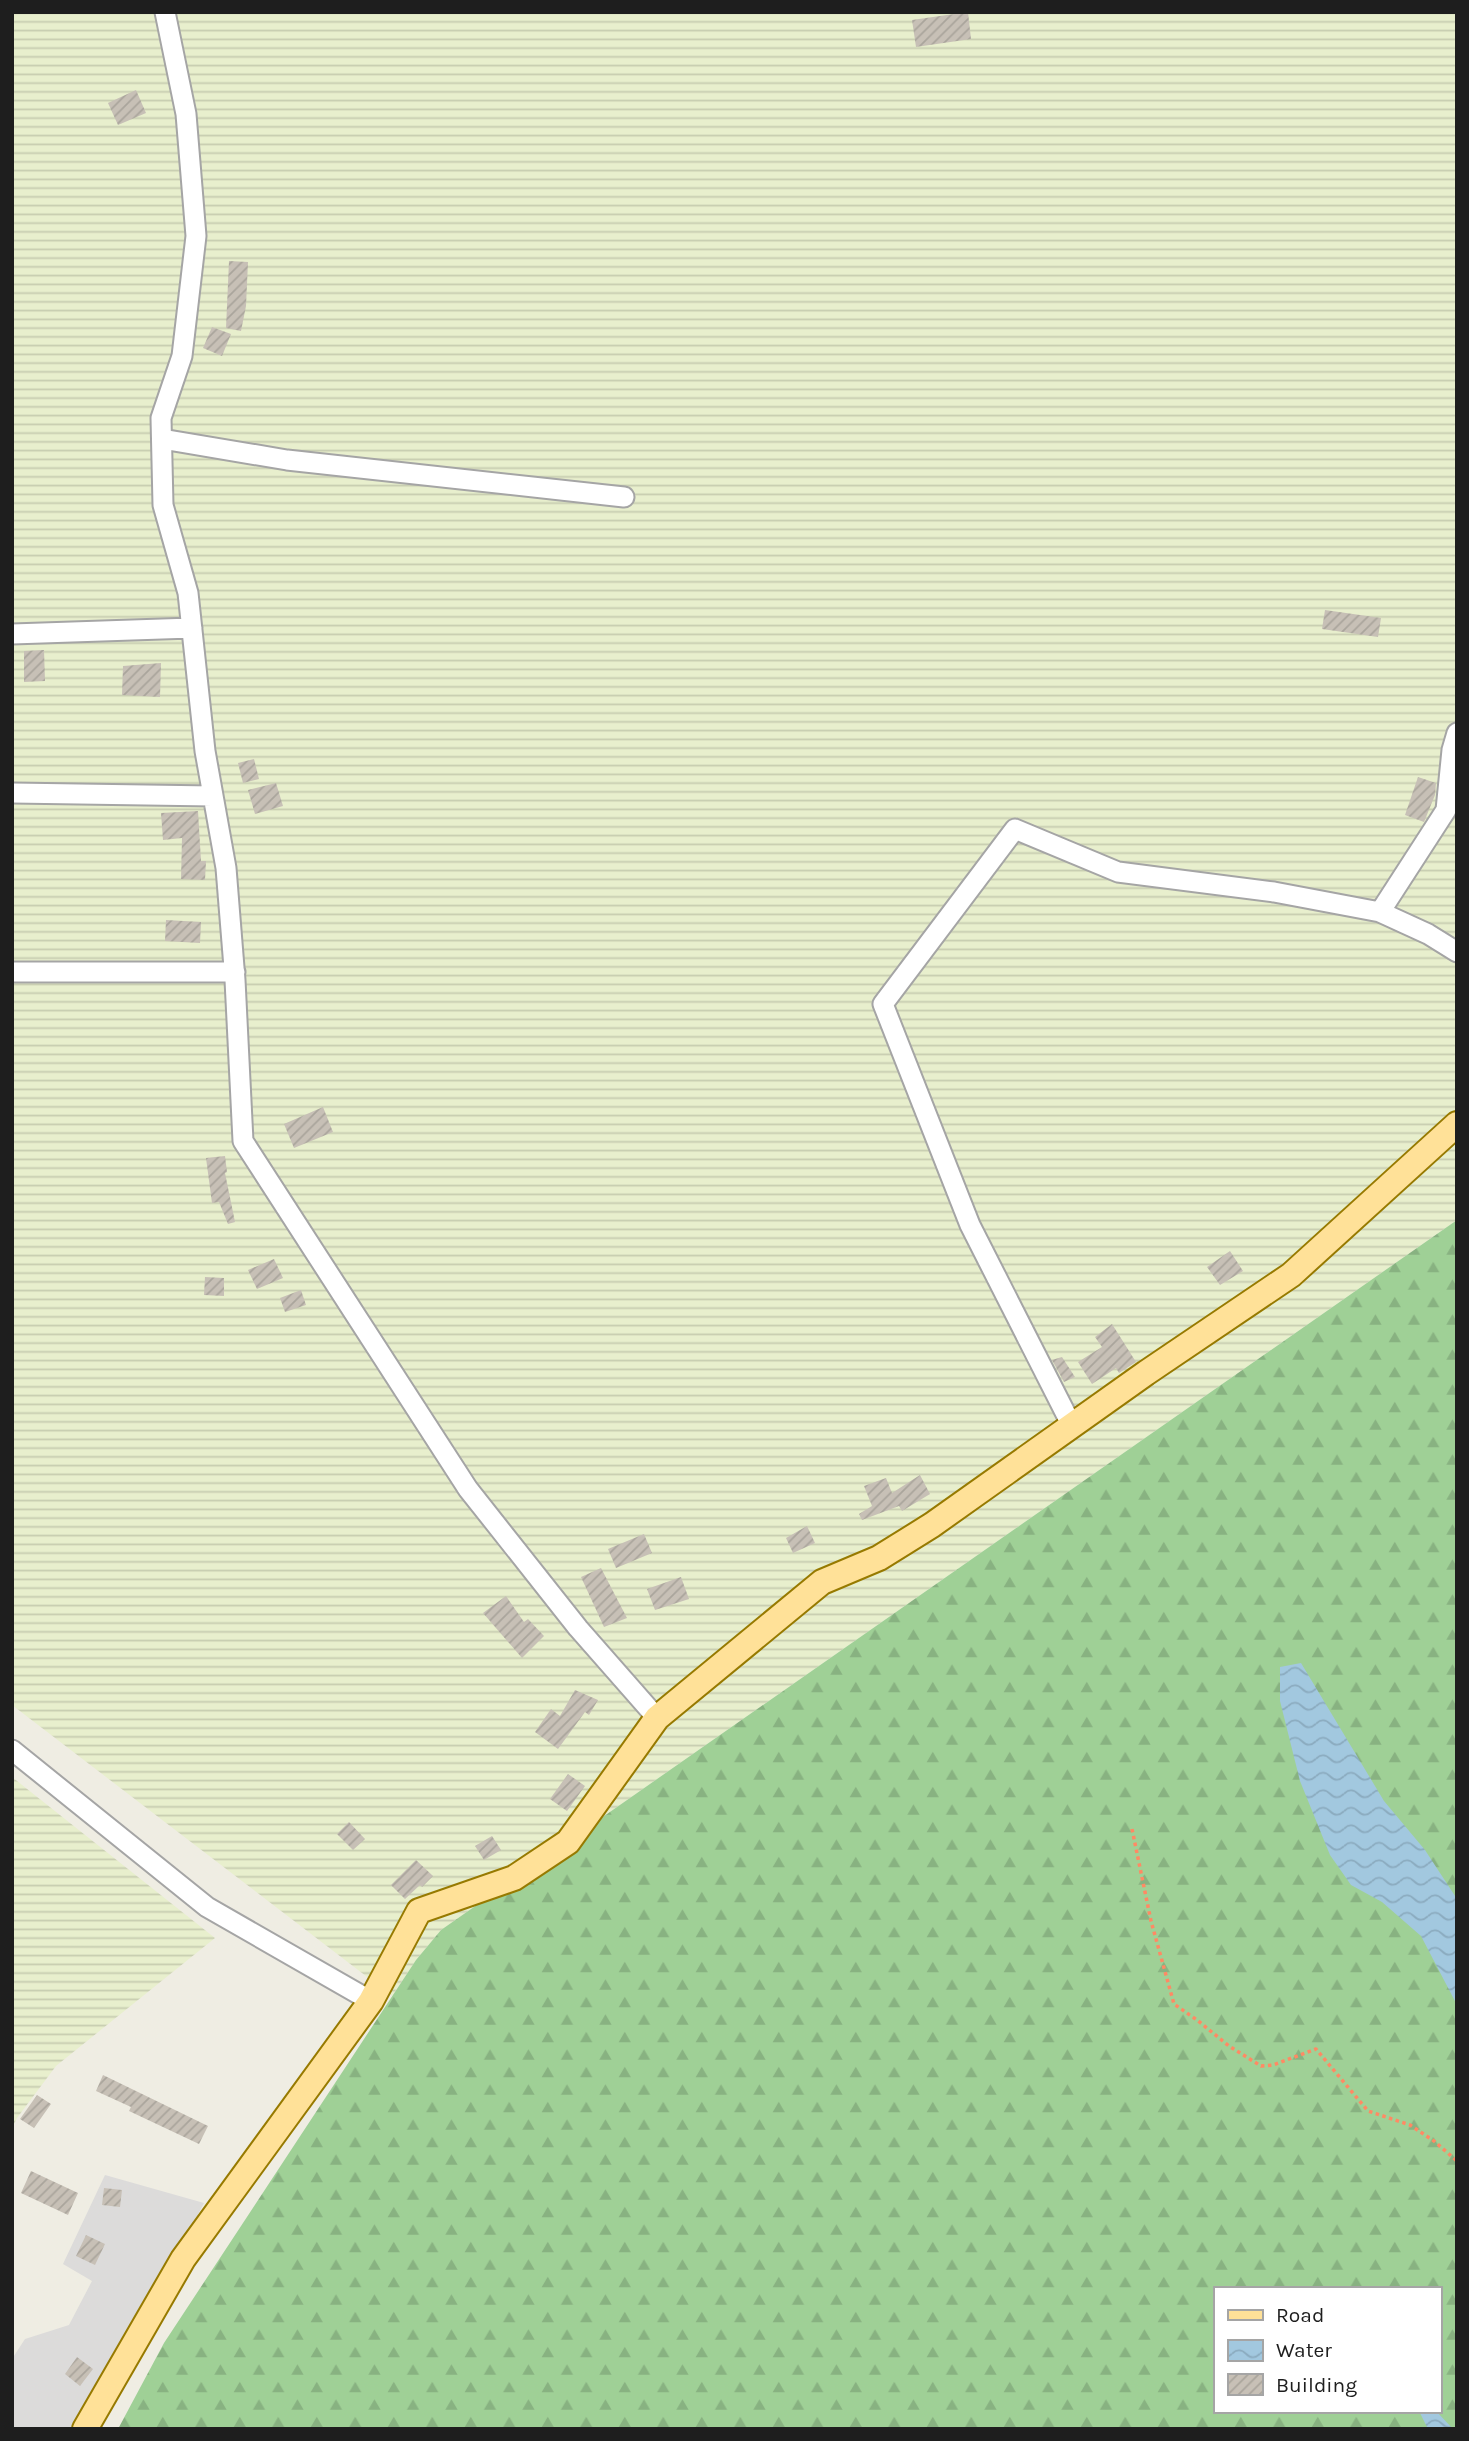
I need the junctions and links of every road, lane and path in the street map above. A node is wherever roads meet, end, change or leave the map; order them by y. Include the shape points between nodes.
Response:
1 (165, 12) edge
2 (162, 439) junction
3 (624, 497) dead end
4 (192, 628) junction
5 (12, 634) edge
6 (1457, 733) edge
7 (12, 793) edge
8 (214, 796) junction
9 (1380, 912) junction
10 (1457, 952) edge
11 (12, 972) edge
12 (235, 972) junction
13 (1457, 1124) edge
14 (1072, 1426) junction
15 (657, 1718) junction
16 (12, 1751) edge
17 (1132, 1829) dead end
18 (371, 2001) junction
19 (1457, 2161) edge
20 (85, 2429) edge

1 - 2 street via 186,114 195,236 182,356 161,418
2 - 3 street via 287,460
2 - 4 street via 163,505 188,593
4 - 5 street
4 - 8 street
6 - 9 street via 1446,810
7 - 8 street
8 - 12 street
9 - 10 street
9 - 14 street via 1273,892 1118,872 1015,829 883,1004 970,1225
11 - 12 street
12 - 15 street via 243,1141 468,1489 578,1628
13 - 14 main road via 1291,1275
14 - 15 main road via 921,1532 879,1558 822,1582
15 - 18 main road via 568,1842 514,1878 419,1911
16 - 18 street via 207,1907
17 - 19 path via 1174,2004 1261,2066 1273,2066 1316,2049 1368,2111 1410,2125
18 - 20 main road via 183,2259

